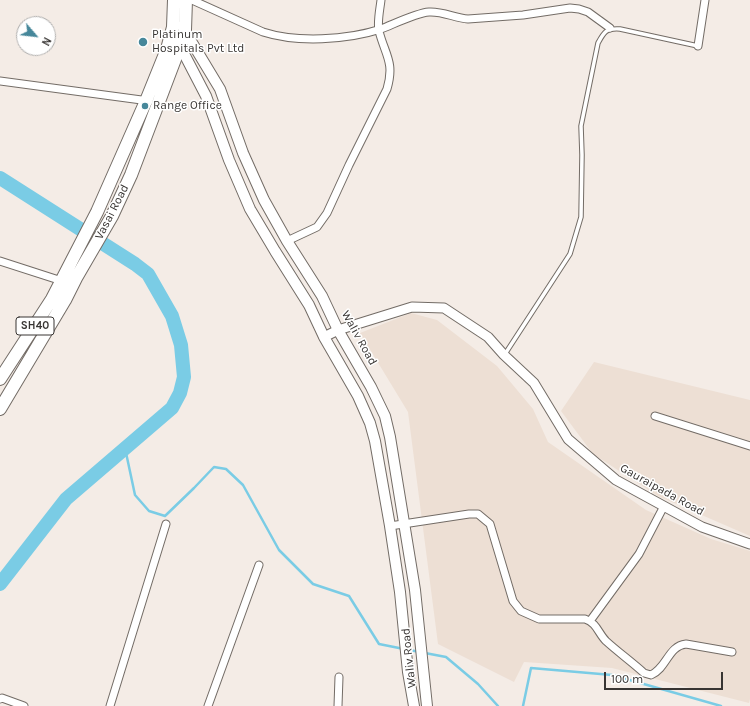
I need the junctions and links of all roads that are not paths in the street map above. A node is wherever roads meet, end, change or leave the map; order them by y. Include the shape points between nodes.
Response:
1 (174, 0) edge
2 (186, 0) edge
3 (192, 0) edge
4 (381, 0) edge
5 (705, 0) edge
6 (175, 15) junction
7 (610, 28) junction
8 (185, 30) junction
9 (378, 30) junction
10 (172, 35) junction
11 (180, 46) junction
12 (698, 46) joint
13 (0, 81) edge
14 (146, 101) junction
15 (159, 102) junction
16 (287, 241) junction
17 (0, 261) edge
18 (69, 279) junction
19 (338, 330) junction
20 (324, 337) junction
21 (504, 355) junction
22 (0, 380) edge
23 (0, 408) edge
24 (655, 416) dead end
25 (750, 446) edge
26 (664, 506) junction
27 (166, 524) dead end
28 (405, 524) junction
29 (390, 526) junction
30 (750, 544) edge
31 (258, 564) dead end
32 (590, 621) junction
33 (732, 652) dead end
34 (339, 677) dead end
35 (0, 699) edge
36 (24, 706) edge
37 (110, 706) edge
38 (208, 706) edge
39 (338, 706) edge
40 (414, 706) edge
41 (427, 706) edge

1 - 6 main road, Vasai Road / SH40
2 - 8 main road, Vasai Road / SH40
3 - 9 street via 270,34 306,39 340,38
4 - 9 street
5 - 12 street
6 - 8 main road, Waliv Road
6 - 10 main road, Vasai Road / SH40
7 - 9 street via 588,12 570,8 468,19 430,12
7 - 12 lane
7 - 21 lane via 598,43 581,126 580,217 570,254
8 - 11 main road, Vasai Road / SH40
8 - 16 main road, Waliv Road via 220,89 261,194
9 - 16 street via 390,65 391,77 387,89 327,213 317,227
10 - 11 main road, Waliv Road
10 - 14 main road, Vasai Road / SH40
11 - 15 main road, Vasai Road / SH40
11 - 20 main road, Waliv Road via 206,96 250,209 309,305
13 - 14 street
14 - 15 street
14 - 18 main road, Vasai Road / SH40
15 - 18 main road, Vasai Road / SH40 via 112,216
16 - 19 main road, Waliv Road via 322,296
17 - 18 street
18 - 22 main road, Vasai Road / SH40
18 - 23 main road, Vasai Road / SH40 via 65,300
19 - 20 street, Gauraipada Road
19 - 21 street, Gauraipada Road via 412,306 444,308 488,337
19 - 28 main road, Waliv Road via 385,416
20 - 29 main road, Waliv Road via 358,396 370,423
21 - 26 street, Gauraipada Road via 534,383 568,439 616,480
24 - 25 street
26 - 30 street, Gauraipada Road via 702,526
26 - 32 street via 639,554
27 - 37 street
28 - 29 street
28 - 32 street via 478,514 490,524 513,601 522,611 539,619
28 - 41 main road, Waliv Road via 415,590
29 - 40 main road, Waliv Road
31 - 38 street
32 - 33 street via 605,639 644,673 652,675 659,672 673,649 681,645
34 - 39 street
35 - 36 street

